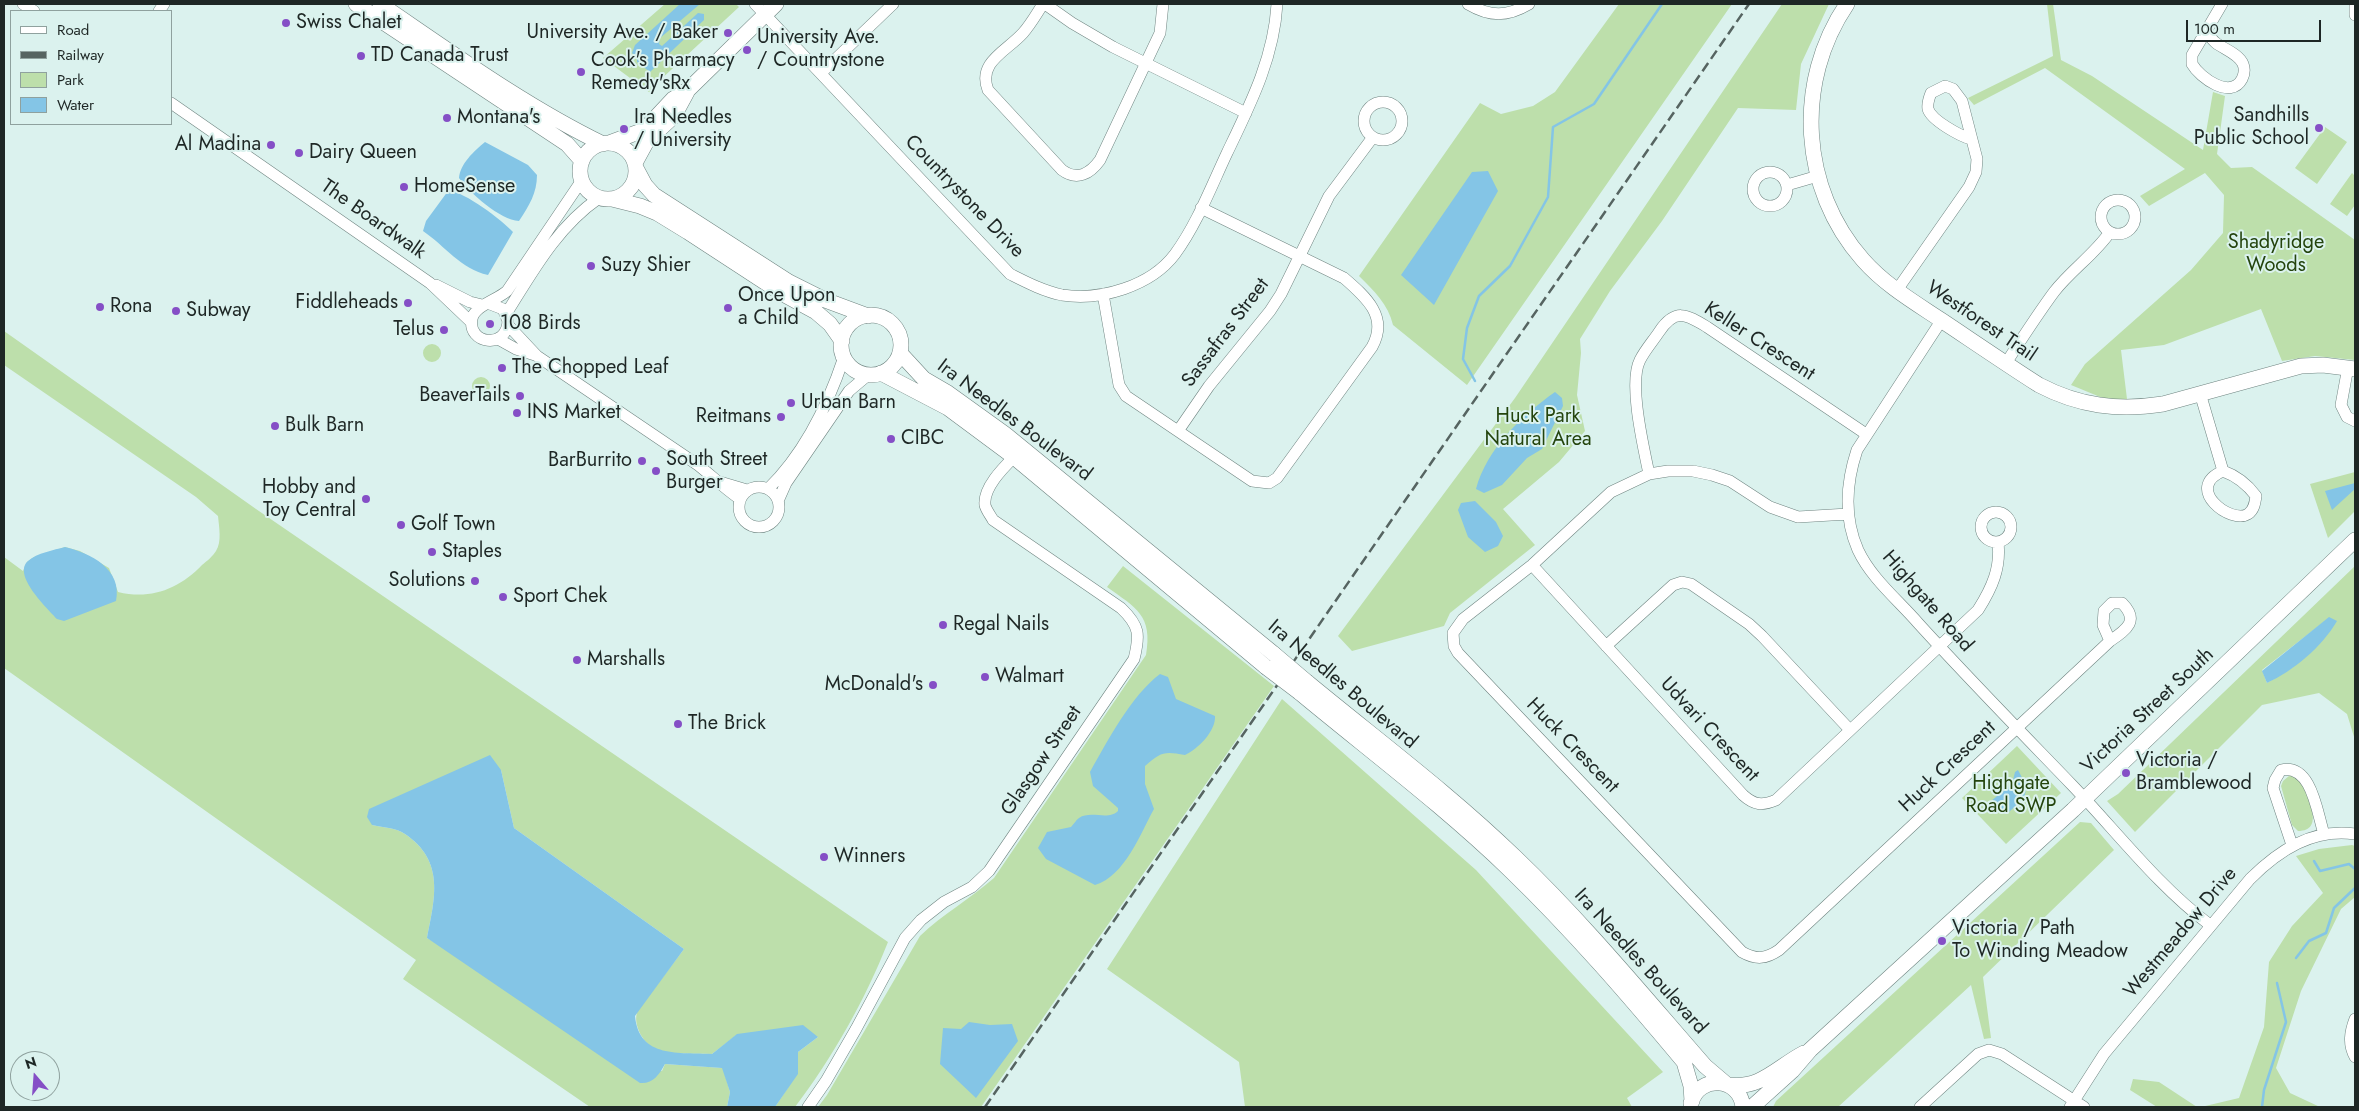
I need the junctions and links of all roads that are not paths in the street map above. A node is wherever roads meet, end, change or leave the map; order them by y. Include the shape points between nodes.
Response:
1 (356, 4) edge
2 (380, 4) edge
3 (776, 4) edge
4 (894, 4) edge
5 (1044, 4) edge
6 (1163, 4) edge
7 (1277, 4) edge
8 (1468, 4) edge
9 (1529, 4) edge
10 (1846, 4) edge
11 (2222, 4) edge
12 (2355, 6) edge
13 (760, 9) edge
14 (2355, 15) edge
15 (2206, 31) junction
16 (1146, 64) junction
17 (821, 74) junction
18 (689, 89) junction
19 (172, 103) edge
20 (1246, 113) junction
21 (1373, 137) dead end
22 (1971, 139) junction
23 (606, 143) junction
24 (582, 160) junction
25 (636, 167) junction
26 (1818, 176) junction
27 (582, 180) junction
28 (1787, 185) dead end
29 (606, 198) junction
30 (1201, 208) junction
31 (2110, 232) dead end
32 (1301, 256) junction
33 (430, 283) junction
34 (1897, 290) junction
35 (1104, 294) junction
36 (486, 304) junction
37 (868, 316) junction
38 (507, 319) junction
39 (1942, 321) junction
40 (471, 322) junction
41 (498, 339) junction
42 (842, 342) junction
43 (900, 353) junction
44 (537, 356) junction
45 (844, 357) junction
46 (2006, 363) junction
47 (2352, 368) edge
48 (874, 374) junction
49 (2200, 393) junction
50 (2355, 421) edge
51 (1178, 431) junction
52 (1866, 434) junction
53 (1014, 457) junction
54 (2223, 471) junction
55 (1649, 474) junction
56 (768, 489) junction
57 (744, 495) junction
58 (778, 500) junction
59 (1848, 514) junction
60 (2355, 540) edge
61 (1998, 542) dead end
62 (1532, 564) junction
63 (2110, 641) dead end
64 (1606, 646) junction
65 (1940, 647) junction
66 (1270, 660) junction
67 (1303, 687) junction
68 (2016, 728) junction
69 (1850, 730) junction
70 (2084, 798) junction
71 (2324, 834) junction
72 (2355, 834) edge
73 (2292, 845) junction
74 (2210, 925) junction
75 (2355, 1019) edge
76 (1810, 1050) junction
77 (2355, 1057) edge
78 (1727, 1084) junction
79 (1691, 1104) edge
80 (2072, 1104) edge
81 (808, 1107) edge
82 (1743, 1107) edge
83 (1752, 1107) edge
84 (1920, 1107) edge
85 (2084, 1107) edge

1 - 24 main road via 560,140
2 - 23 main road via 518,95 577,131
3 - 13 main road
4 - 17 street
5 - 16 street
5 - 16 street via 1023,32 989,65 985,82 988,90 1066,173 1080,176 1094,168
6 - 16 street via 1160,33
7 - 20 street, Countrystone Drive via 1271,49
8 - 9 street via 1482,13 1504,14
10 - 26 main road, Westforest Trail via 1822,50 1815,77 1810,123
11 - 15 street
12 - 14 street
13 - 17 street, Countrystone Drive
13 - 18 main road
15 - 15 street via 2192,55 2195,70 2221,87 2239,84 2244,70 2240,58 2214,41
16 - 20 street
17 - 35 street, Countrystone Drive via 1010,274 1062,295
18 - 23 main road via 673,99 644,130
18 - 25 main road via 674,116 647,142
19 - 33 street, The Boardwalk
20 - 30 street, Countrystone Drive
21 - 32 street, Sassafras Street via 1329,196
22 - 22 street via 1958,94 1945,86 1931,93 1928,110 1932,116
22 - 34 street via 1977,159 1976,172
23 - 24 main road via 587,153
23 - 25 main road via 626,149
24 - 27 main road
25 - 29 main road via 632,186 620,197
25 - 37 main road via 654,195 788,282
26 - 28 street
26 - 34 main road, Westforest Trail via 1836,222 1849,242
27 - 29 main road via 591,194
27 - 36 street via 507,291
29 - 38 street via 579,212 561,230 524,282
29 - 42 main road via 657,213 816,312 830,324
30 - 32 street
30 - 35 street, Countrystone Drive via 1174,256 1141,281
31 - 46 street via 2098,250 2054,292
32 - 51 street, Sassafras Street via 1270,311 1209,386
32 - 51 street via 1344,278 1376,314 1380,326 1372,347 1282,472 1269,483 1252,480
33 - 36 street, The Boardwalk via 470,302
33 - 40 street, The Boardwalk
34 - 39 main road, Westforest Trail
35 - 51 street via 1119,385 1126,396
36 - 38 street via 500,307
36 - 40 street via 474,312
37 - 42 main road via 850,324
37 - 43 main road via 878,316 894,326 899,334
38 - 41 street via 506,330
38 - 44 street
39 - 46 main road, Westforest Trail
39 - 52 street, Highgate Road
40 - 41 street via 478,337
41 - 44 street
42 - 45 main road
43 - 48 main road via 890,369
43 - 66 main road, Ira Needles Boulevard via 924,379 1005,434
44 - 57 street via 720,482
45 - 48 main road via 854,369
45 - 56 street via 816,426
46 - 49 main road, Westforest Trail via 2059,395 2093,405 2141,408
47 - 49 main road, Westforest Trail via 2301,366
47 - 50 street via 2340,406 2347,417
48 - 53 main road, Ira Needles Boulevard via 948,408
48 - 58 street via 849,391 786,483
49 - 54 street
52 - 55 street, Keller Crescent via 1707,327 1678,315 1664,324 1636,371 1637,403
52 - 59 street, Highgate Road via 1850,471
53 - 66 main road, Ira Needles Boulevard
53 - 81 street, Glasgow Street via 1002,468 986,494 985,506 993,520 1132,618 1139,636 1134,659 989,871 972,887 944,902 921,920 906,938 826,1081
54 - 54 street via 2208,483 2210,501 2232,515 2248,514 2256,496 2248,485
55 - 59 street, Huck Crescent via 1668,471 1712,475 1730,482 1770,507 1798,517
55 - 62 street, Huck Crescent via 1611,492
56 - 57 street via 761,487
56 - 58 street
57 - 58 street via 739,508 751,526 772,523 780,508
59 - 65 street, Highgate Road via 1859,550 1870,570
60 - 70 main road, Victoria Street South
61 - 65 street, Udvari Crescent via 2000,557 1997,571 1986,598
62 - 64 street, Udvari Crescent
62 - 68 street, Huck Crescent via 1458,624 1453,640 1458,653 1749,956 1767,957 1779,950
63 - 68 street, Huck Crescent
64 - 69 street via 1673,585 1691,584 1762,636
64 - 69 street, Udvari Crescent via 1743,795 1756,804 1776,800
65 - 68 street, Highgate Road
65 - 69 street, Udvari Crescent
66 - 67 main road, Ira Needles Boulevard, bridge
67 - 78 main road, Ira Needles Boulevard via 1475,821 1514,856 1581,924 1705,1066
67 - 79 main road, Ira Needles Boulevard via 1510,869 1568,927 1684,1062 1692,1086
68 - 70 street, Highgate Road
70 - 74 street, Highgate Road via 2160,880
70 - 76 main road, Victoria Street South
71 - 72 street, Westmeadow Drive
71 - 73 street, Westmeadow Drive
71 - 73 street via 2302,775 2294,770 2281,770 2273,788
73 - 74 street, Westmeadow Drive via 2269,860
74 - 80 street, Westmeadow Drive via 2104,1054
75 - 77 street via 2350,1047
76 - 78 main road, Victoria Street South via 1784,1063 1755,1084 1743,1087
76 - 83 main road, Victoria Street South
78 - 79 main road, Victoria Street South via 1714,1082 1704,1086 1697,1091
78 - 82 main road, Ira Needles Boulevard via 1739,1094
80 - 84 street via 2002,1054 1989,1050 1978,1054
80 - 85 street

